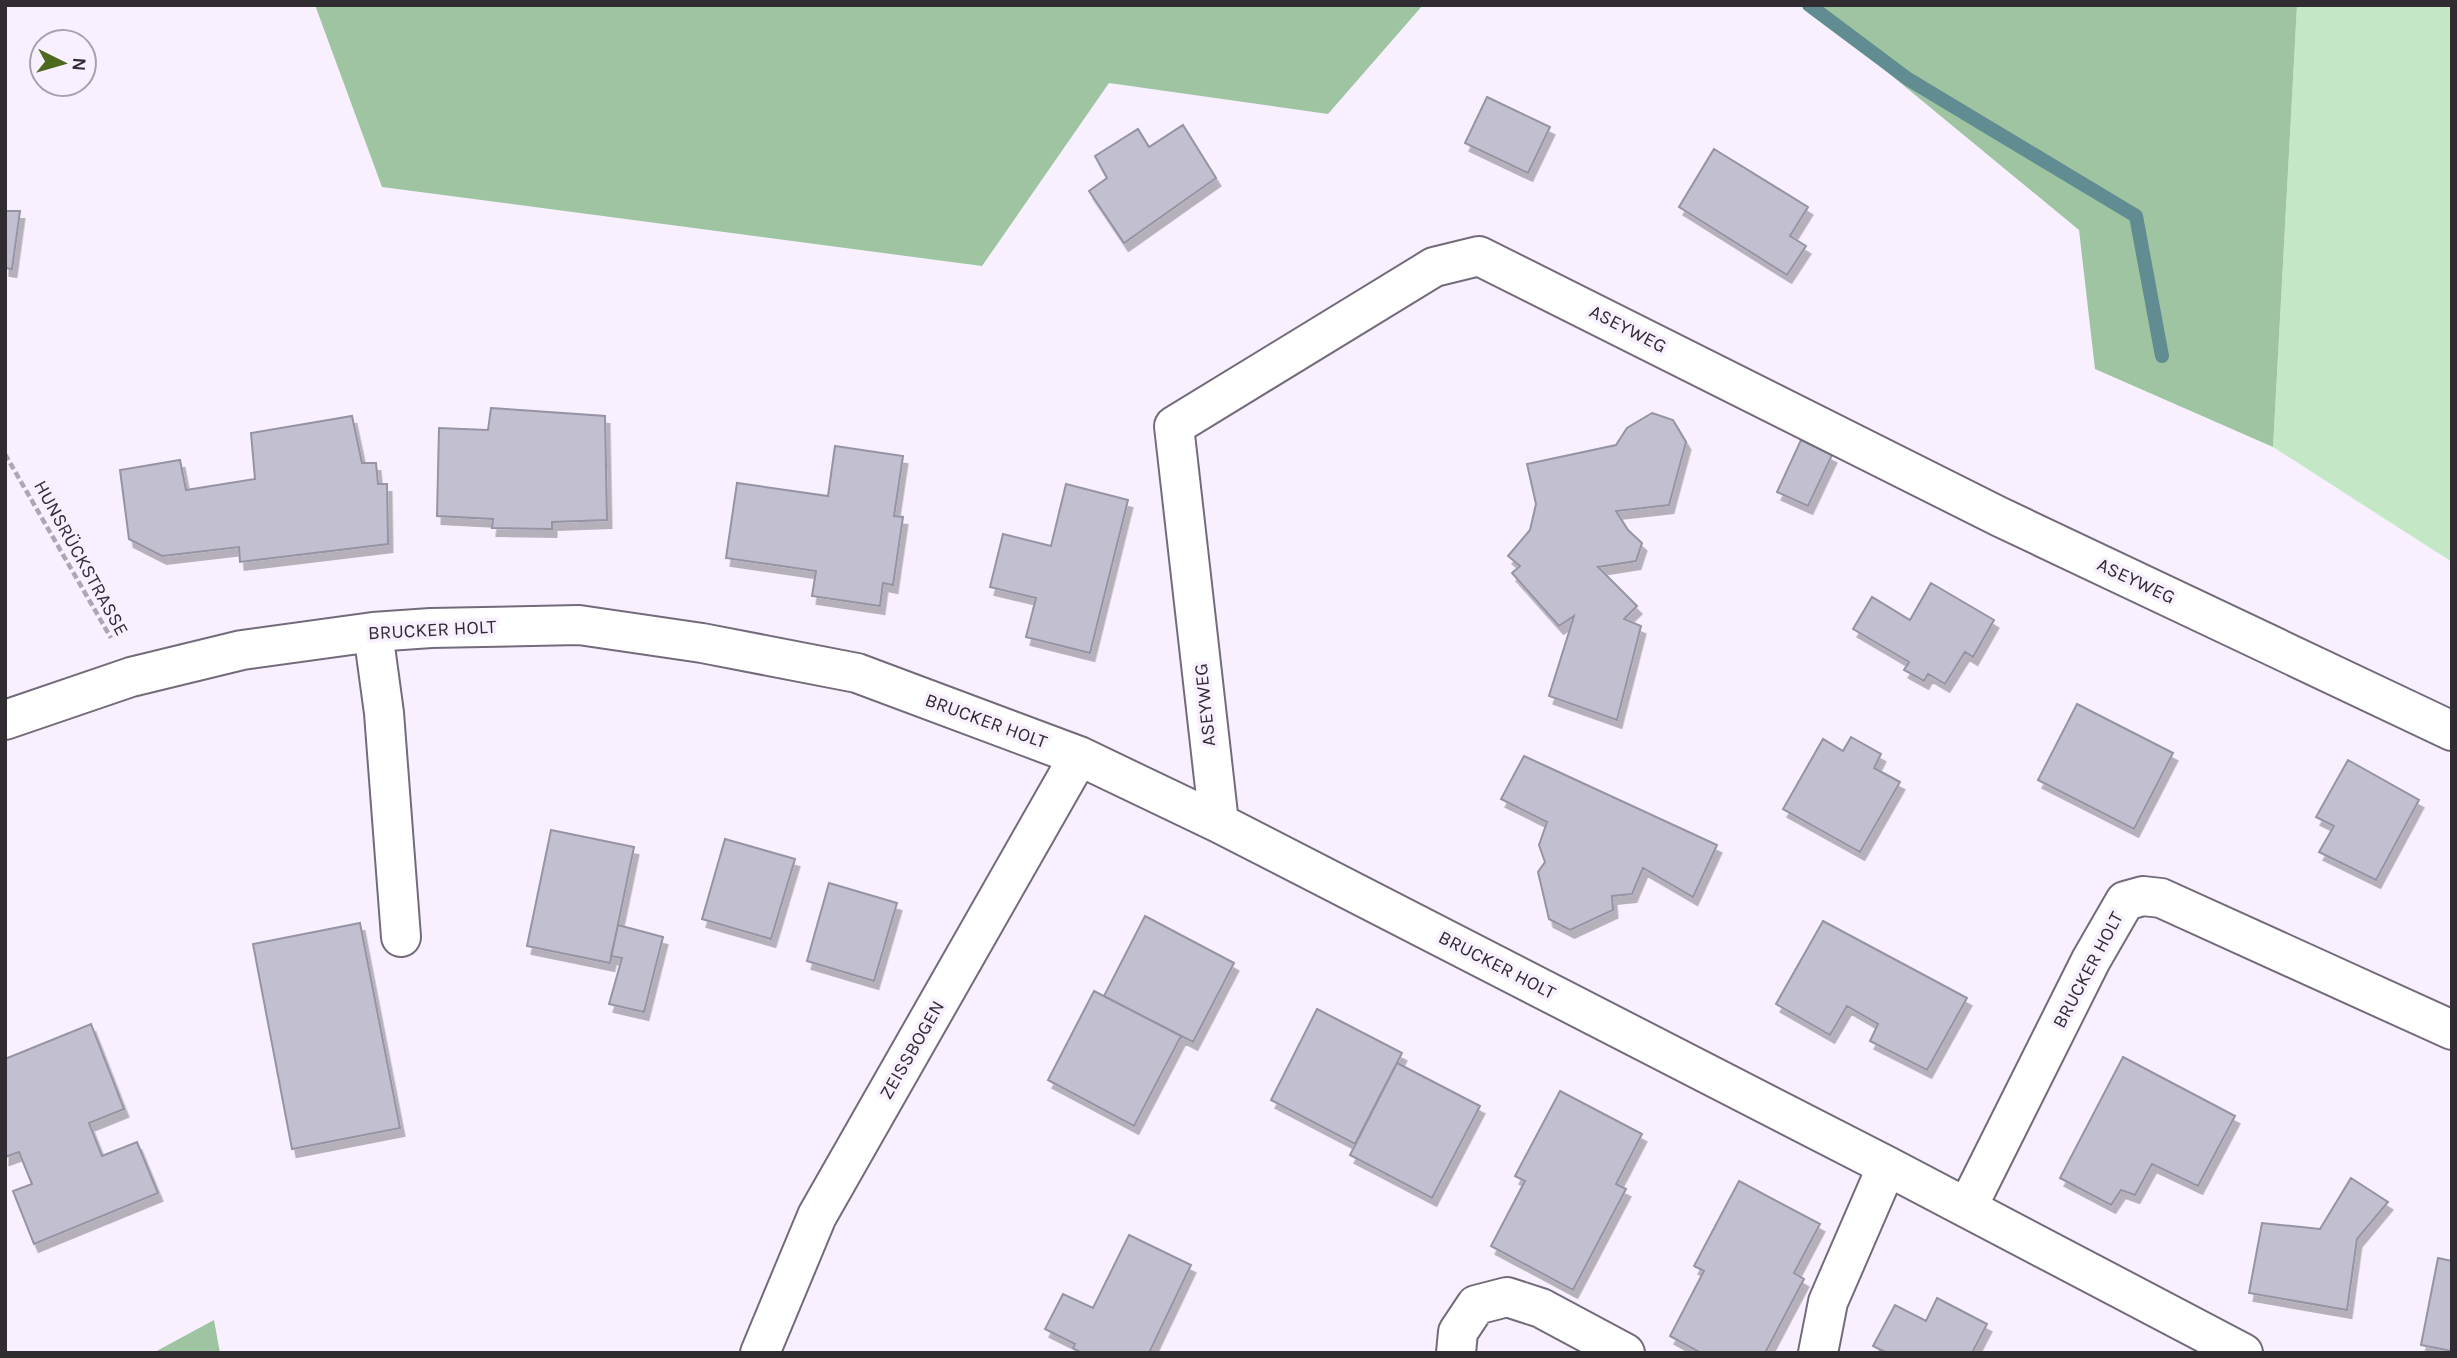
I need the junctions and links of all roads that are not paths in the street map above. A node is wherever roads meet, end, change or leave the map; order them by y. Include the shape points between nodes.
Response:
1 (373, 632) junction
2 (5, 720) edge
3 (2452, 731) edge
4 (1079, 756) junction
5 (1219, 823) junction
6 (401, 937) dead end
7 (2452, 1030) edge
8 (1887, 1166) junction
9 (1967, 1208) junction
10 (760, 1353) edge
11 (1456, 1353) edge
12 (1625, 1353) edge
13 (1818, 1353) edge
14 (2243, 1353) edge

1 - 2 street, BRUCKER HOLT via 242,650 131,677
1 - 4 street, BRUCKER HOLT via 579,625 702,643 857,673
1 - 6 street via 384,713
3 - 5 street, ASEYWEG via 2000,517 1479,256 1434,267 1174,426
4 - 5 street, BRUCKER HOLT
4 - 10 street, ZEISSBOGEN via 817,1216
5 - 8 street, BRUCKER HOLT
7 - 9 street, BRUCKER HOLT via 2161,898 2125,901
8 - 9 street, BRUCKER HOLT
8 - 13 street via 1828,1302
9 - 14 street, BRUCKER HOLT
11 - 12 street via 1458,1332 1476,1305 1507,1297 1541,1308

